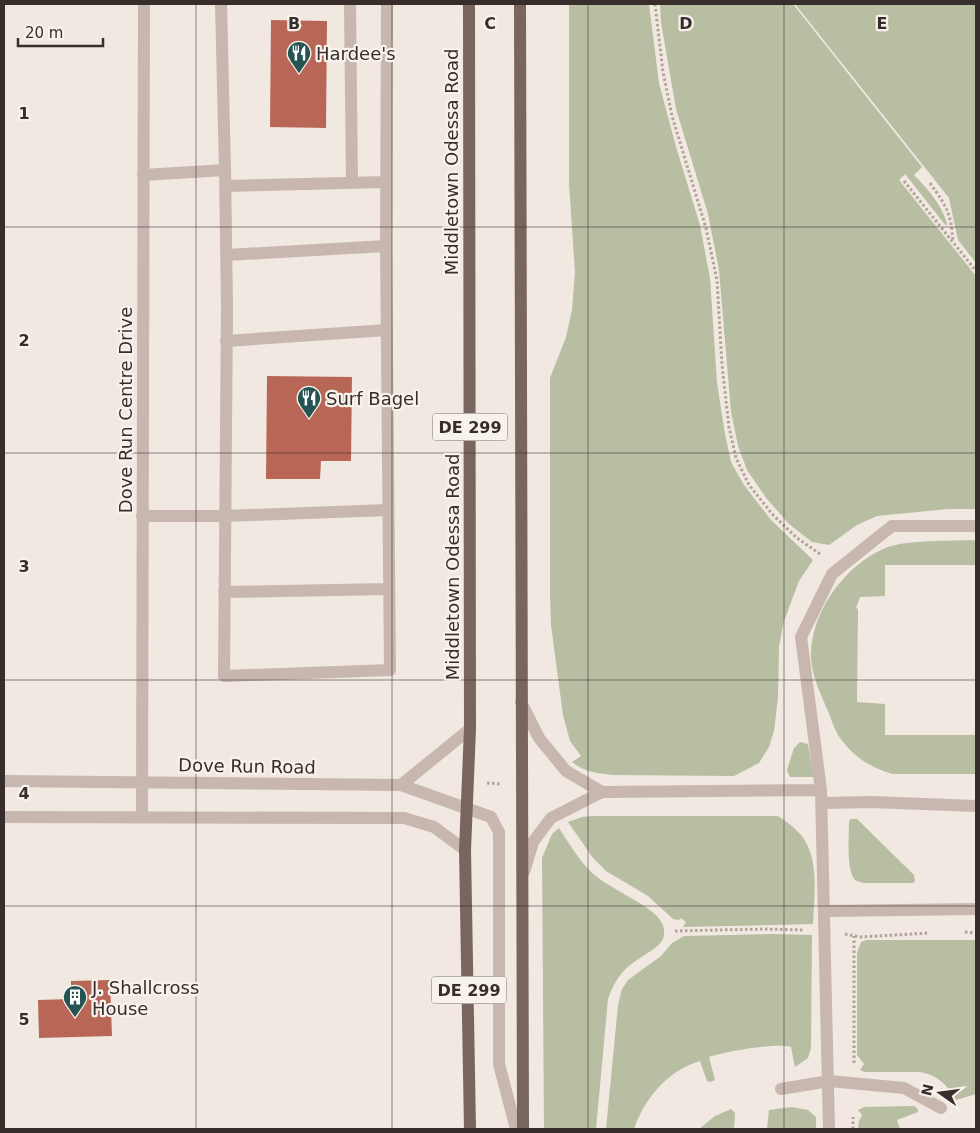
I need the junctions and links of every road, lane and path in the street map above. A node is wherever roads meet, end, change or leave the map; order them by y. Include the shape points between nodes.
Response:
1 (144, 4) edge
2 (221, 4) edge
3 (350, 4) edge
4 (387, 4) edge
5 (468, 4) edge
6 (520, 4) edge
7 (655, 4) edge
8 (225, 170) junction
9 (143, 174) junction
10 (904, 181) dead end
11 (386, 182) junction
12 (352, 183) junction
13 (930, 183) dead end
14 (225, 186) junction
15 (953, 243) junction
16 (386, 246) junction
17 (226, 255) junction
18 (976, 271) edge
19 (387, 330) junction
20 (226, 340) junction
21 (388, 510) junction
22 (142, 516) junction
23 (225, 516) junction
24 (976, 526) edge
25 (820, 554) dead end
26 (389, 589) junction
27 (224, 592) junction
28 (521, 701) junction
29 (470, 729) junction
30 (4, 781) edge
31 (143, 782) junction
32 (486, 783) dead end
33 (502, 784) dead end
34 (402, 785) junction
35 (602, 792) junction
36 (822, 797) junction
37 (976, 806) edge
38 (467, 808) junction
39 (4, 817) edge
40 (142, 817) junction
41 (465, 850) junction
42 (522, 879) junction
43 (976, 909) edge
44 (825, 910) junction
45 (854, 936) dead end
46 (854, 1066) dead end
47 (829, 1082) junction
48 (781, 1089) dead end
49 (941, 1108) dead end
50 (853, 1117) dead end
51 (470, 1129) edge
52 (516, 1129) edge
53 (523, 1129) edge
54 (829, 1129) edge
55 (853, 1129) edge

1 - 9 street, Dove Run Centre Drive
2 - 8 street
3 - 12 street
4 - 11 street
5 - 29 main road, Middletown Odessa Road / DE 299
6 - 28 main road, DE 299
7 - 25 path via 672,116 706,228 717,280 722,365 736,458 749,485 774,515 796,538
8 - 9 street
8 - 14 street
9 - 22 street, Dove Run Centre Drive
10 - 15 path
11 - 12 street
11 - 16 street
12 - 14 street
13 - 15 path via 946,205
14 - 17 street
15 - 18 path
16 - 17 street
16 - 19 street
17 - 20 street
19 - 20 street
19 - 21 street
20 - 23 street
21 - 23 street
21 - 26 street
22 - 23 street
22 - 31 street, Dove Run Centre Drive
23 - 27 street
24 - 36 street via 892,526 832,574 801,637
26 - 27 street
26 - 27 street via 390,670 224,676
28 - 35 street via 539,738 566,771
28 - 42 main road, DE 299
29 - 34 street
29 - 38 main road, Middletown Odessa Road / DE 299
30 - 31 street, Dove Run Road
31 - 34 street, Dove Run Road
31 - 40 street, Dove Run Centre Drive
32 - 33 path
34 - 38 street, Dove Run Road
35 - 36 street
35 - 42 street via 551,818 533,842
36 - 37 street
36 - 44 street
38 - 41 main road, Middletown Odessa Road / DE 299
38 - 52 street, Dove Run Road via 491,817 499,832 499,1064
39 - 40 street
40 - 41 street via 404,818 434,827
41 - 51 main road, Middletown Odessa Road / DE 299
42 - 53 main road, DE 299
43 - 44 street
44 - 47 street
45 - 46 path
47 - 48 street
47 - 49 street via 904,1088
47 - 54 street
50 - 55 path

